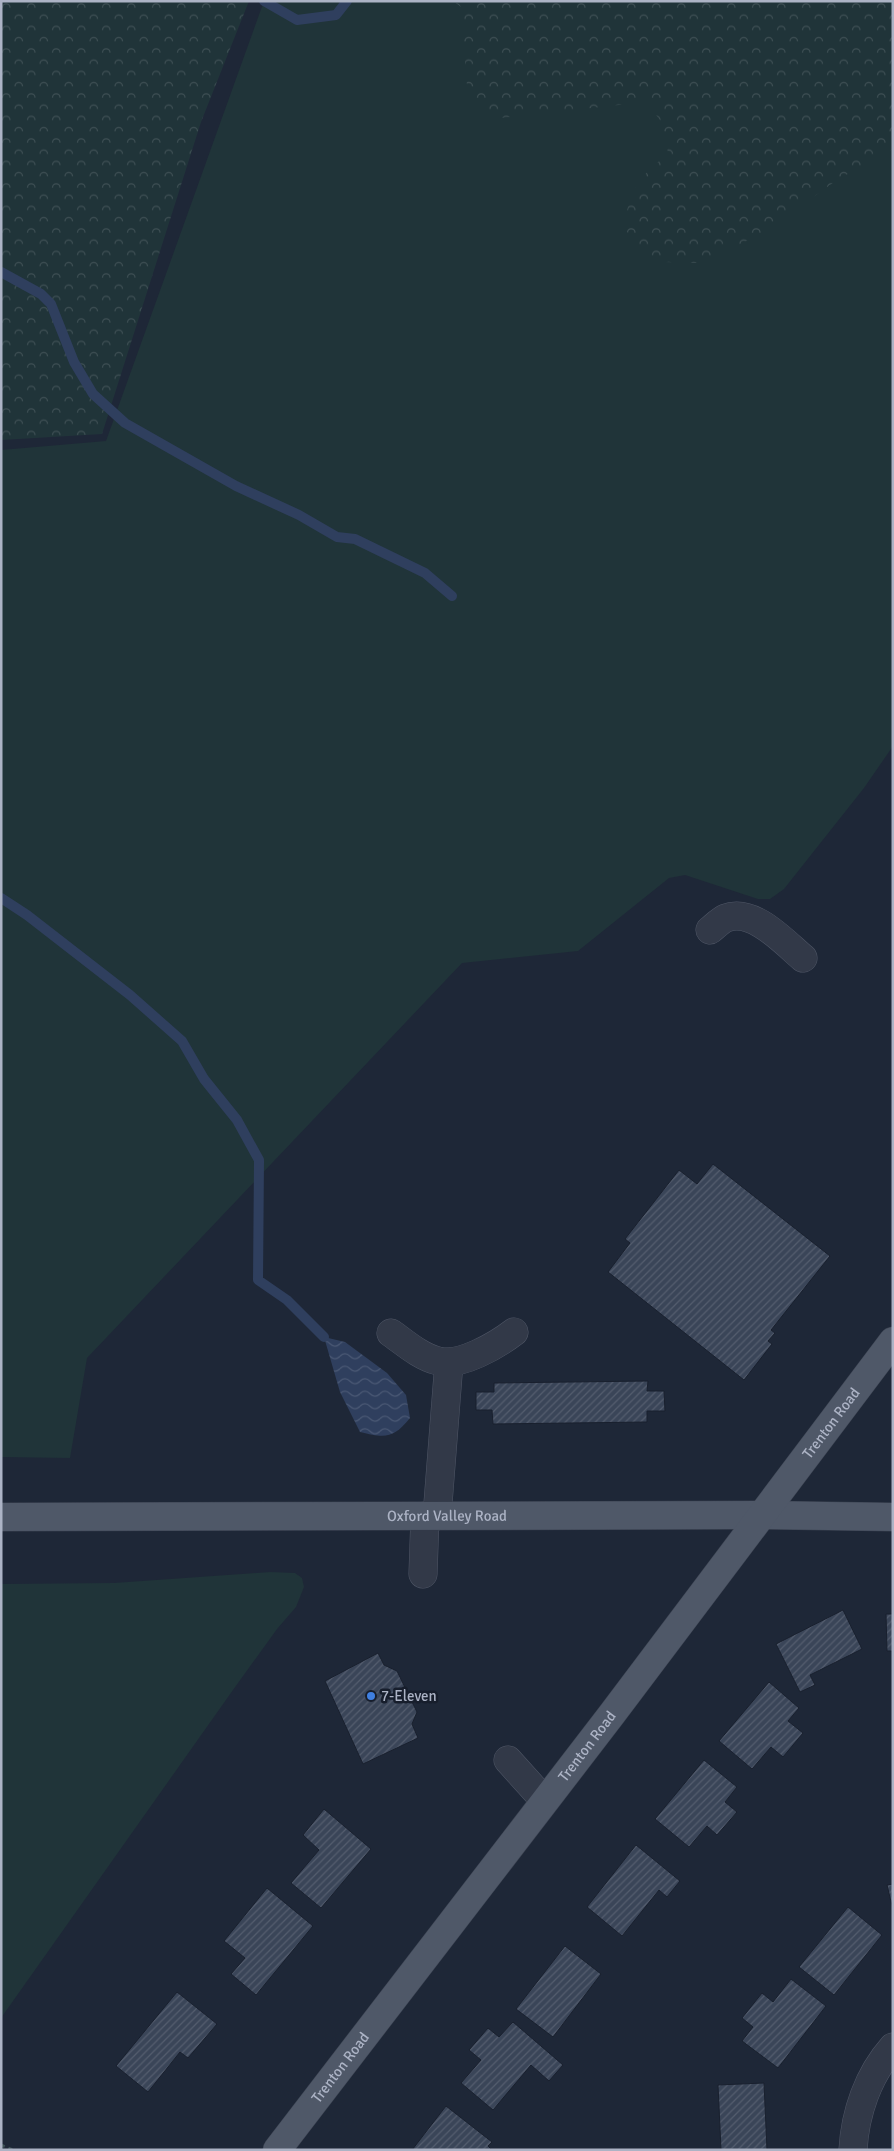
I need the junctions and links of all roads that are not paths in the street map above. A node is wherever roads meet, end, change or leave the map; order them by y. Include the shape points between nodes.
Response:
1 (710, 930) dead end
2 (803, 958) dead end
3 (514, 1332) dead end
4 (391, 1333) dead end
5 (893, 1341) edge
6 (449, 1362) junction
7 (761, 1515) junction
8 (431, 1516) junction
9 (1, 1517) edge
10 (893, 1517) edge
11 (423, 1574) dead end
12 (508, 1760) dead end
13 (544, 1800) junction
14 (893, 2047) edge
15 (277, 2150) edge
16 (853, 2150) edge

1 - 2 street via 726,918 742,916 765,925
3 - 6 street via 482,1352
4 - 6 street via 421,1354 439,1362
5 - 7 main road, Trenton Road
6 - 8 street
7 - 8 main road, Oxford Valley Road
7 - 10 main road, Oxford Valley Road
7 - 13 main road, Trenton Road
8 - 9 main road, Oxford Valley Road
8 - 11 street
12 - 13 street
13 - 15 main road, Trenton Road
14 - 16 street via 883,2057 866,2089 854,2125

